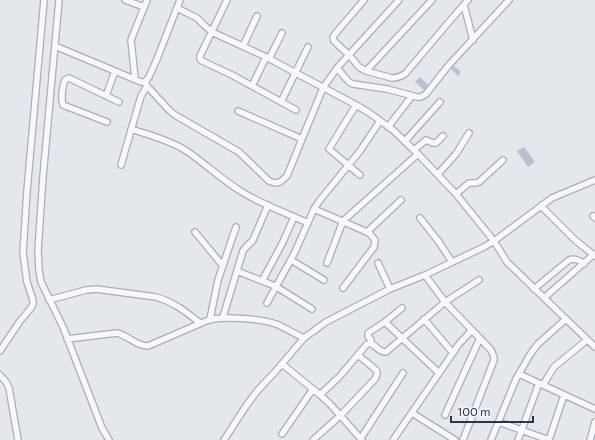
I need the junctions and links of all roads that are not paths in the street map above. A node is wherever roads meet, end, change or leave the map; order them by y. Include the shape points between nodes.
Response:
1 (44, 0) edge
2 (59, 0) edge
3 (125, 0) edge
4 (147, 0) edge
5 (180, 0) edge
6 (227, 0) edge
7 (364, 0) edge
8 (398, 0) edge
9 (432, 0) edge
10 (468, 0) edge
11 (509, 0) edge
12 (464, 5) junction
13 (144, 7) junction
14 (177, 8) junction
15 (257, 16) dead end
16 (212, 32) junction
17 (282, 32) dead end
18 (473, 40) junction
19 (55, 46) junction
20 (243, 46) junction
21 (308, 47) dead end
22 (349, 55) junction
23 (268, 58) junction
24 (336, 68) junction
25 (115, 71) junction
26 (366, 71) junction
27 (295, 73) junction
28 (135, 79) junction
29 (146, 84) junction
30 (252, 86) junction
31 (323, 88) junction
32 (106, 96) junction
33 (412, 96) junction
34 (119, 102) dead end
35 (281, 102) junction
36 (440, 102) dead end
37 (356, 105) junction
38 (296, 110) dead end
39 (238, 111) dead end
40 (380, 121) junction
41 (106, 122) dead end
42 (388, 127) junction
43 (131, 129) junction
44 (469, 133) dead end
45 (443, 136) dead end
46 (302, 138) junction
47 (405, 141) junction
48 (416, 152) junction
49 (503, 160) dead end
50 (348, 164) junction
51 (121, 165) dead end
52 (438, 174) junction
53 (360, 175) dead end
54 (595, 180) edge
55 (456, 194) junction
56 (401, 200) dead end
57 (268, 205) junction
58 (541, 206) junction
59 (314, 209) junction
60 (294, 217) junction
61 (420, 218) dead end
62 (343, 221) junction
63 (308, 223) junction
64 (236, 227) dead end
65 (195, 232) dead end
66 (367, 232) junction
67 (494, 241) junction
68 (594, 256) edge
69 (291, 260) junction
70 (452, 262) junction
71 (327, 263) dead end
72 (378, 263) dead end
73 (584, 264) junction
74 (223, 266) junction
75 (237, 271) junction
76 (425, 275) junction
77 (324, 280) dead end
78 (479, 280) dead end
79 (262, 281) junction
80 (276, 286) junction
81 (343, 288) dead end
82 (390, 289) junction
83 (534, 289) junction
84 (544, 298) junction
85 (49, 300) junction
86 (445, 302) junction
87 (267, 303) dead end
88 (402, 308) dead end
89 (312, 309) dead end
90 (223, 318) junction
91 (210, 319) junction
92 (424, 319) junction
93 (566, 319) junction
94 (385, 322) junction
95 (200, 323) junction
96 (472, 330) junction
97 (304, 338) junction
98 (402, 338) junction
99 (480, 338) junction
100 (67, 339) junction
101 (587, 340) junction
102 (370, 343) junction
103 (595, 347) edge
104 (0, 351) edge
105 (453, 353) junction
106 (358, 355) junction
107 (282, 364) junction
108 (403, 373) dead end
109 (439, 373) junction
110 (519, 374) junction
111 (0, 375) edge
112 (541, 384) junction
113 (314, 390) junction
114 (320, 395) junction
115 (564, 395) junction
116 (595, 409) edge
117 (412, 413) junction
118 (445, 415) dead end
119 (341, 416) junction
120 (499, 422) junction
121 (595, 422) edge
122 (521, 430) junction
123 (282, 434) dead end
124 (361, 439) edge
125 (18, 440) edge
126 (109, 440) edge
127 (224, 440) edge
128 (313, 440) edge
129 (393, 440) edge
130 (455, 440) edge
131 (463, 440) edge
132 (491, 440) edge
133 (518, 440) edge
134 (590, 440) edge

1 - 104 street via 22,253 33,304
2 - 19 street
3 - 13 street
4 - 13 street
5 - 14 street
6 - 16 street
7 - 22 street via 333,37
8 - 22 street
9 - 26 street
10 - 12 street
11 - 18 street
12 - 18 street
12 - 26 street via 402,76 392,78
13 - 28 street via 131,40
14 - 16 street via 197,18
14 - 29 street
15 - 20 street
16 - 20 street
16 - 30 street via 200,59
17 - 23 street
18 - 33 street via 426,94 421,97
19 - 25 street
19 - 85 street via 38,250 39,276
20 - 23 street
21 - 27 street
22 - 24 street
22 - 26 street
23 - 27 street
23 - 30 street
24 - 31 street
24 - 33 street via 353,84
25 - 28 street
25 - 32 street
27 - 31 street
27 - 35 street
28 - 29 street
29 - 43 street
29 - 46 street via 175,115 238,152 269,181 280,182 287,176
30 - 35 street
31 - 37 street
31 - 46 street
32 - 34 street
32 - 41 street via 69,78 63,82 63,105
33 - 42 street
35 - 38 street
36 - 47 street
37 - 40 street
37 - 50 street via 329,149
39 - 46 street
40 - 42 street
40 - 50 street
42 - 47 street
43 - 51 street
43 - 57 street via 185,150 241,192
44 - 52 street via 453,158
45 - 48 street via 436,143 426,140
47 - 48 street
48 - 52 street
48 - 62 street
49 - 55 street via 480,182 469,183
50 - 53 street
50 - 59 street
52 - 55 street
54 - 58 street via 552,198
55 - 67 street
56 - 66 street
57 - 60 street
57 - 75 street via 253,240 244,248
58 - 67 street
58 - 68 street
59 - 62 street
59 - 63 street
60 - 63 street
60 - 79 street
61 - 70 street
62 - 66 street
62 - 71 street
63 - 69 street
64 - 74 street
65 - 74 street
66 - 81 street via 374,238 374,247
67 - 70 street
67 - 83 street via 507,262
68 - 73 street
69 - 77 street
69 - 80 street
70 - 76 street
72 - 82 street
73 - 83 street via 578,259 569,260
73 - 84 street
74 - 91 street
75 - 79 street
75 - 90 street
76 - 82 street
76 - 86 street
78 - 86 street
79 - 80 street
80 - 87 street
80 - 89 street
82 - 97 street via 326,322
83 - 84 street
84 - 93 street
85 - 95 street via 96,289 156,297 180,308
85 - 100 street
86 - 92 street
86 - 96 street
88 - 94 street
90 - 91 street
90 - 97 street via 269,322
91 - 95 street
92 - 98 street
92 - 105 street
93 - 101 street
93 - 110 street via 534,348
94 - 98 street
94 - 102 street via 368,333
95 - 100 street via 148,346 139,345 118,333
96 - 99 street
96 - 105 street
97 - 107 street
98 - 102 street via 386,352 378,350
98 - 109 street
99 - 118 street
99 - 131 street via 491,350 494,360
100 - 126 street
101 - 103 street
101 - 112 street via 554,367
102 - 106 street
105 - 109 street
106 - 114 street
106 - 119 street via 376,370 377,375
107 - 113 street
107 - 127 street via 258,390
108 - 124 street
109 - 117 street
110 - 112 street
110 - 120 street
111 - 125 street via 10,388
112 - 115 street
112 - 122 street
113 - 114 street
113 - 123 street
114 - 119 street
115 - 116 street
115 - 122 street via 549,440
117 - 129 street
117 - 130 street
119 - 124 street
119 - 128 street
120 - 122 street
120 - 132 street
121 - 134 street
122 - 133 street

